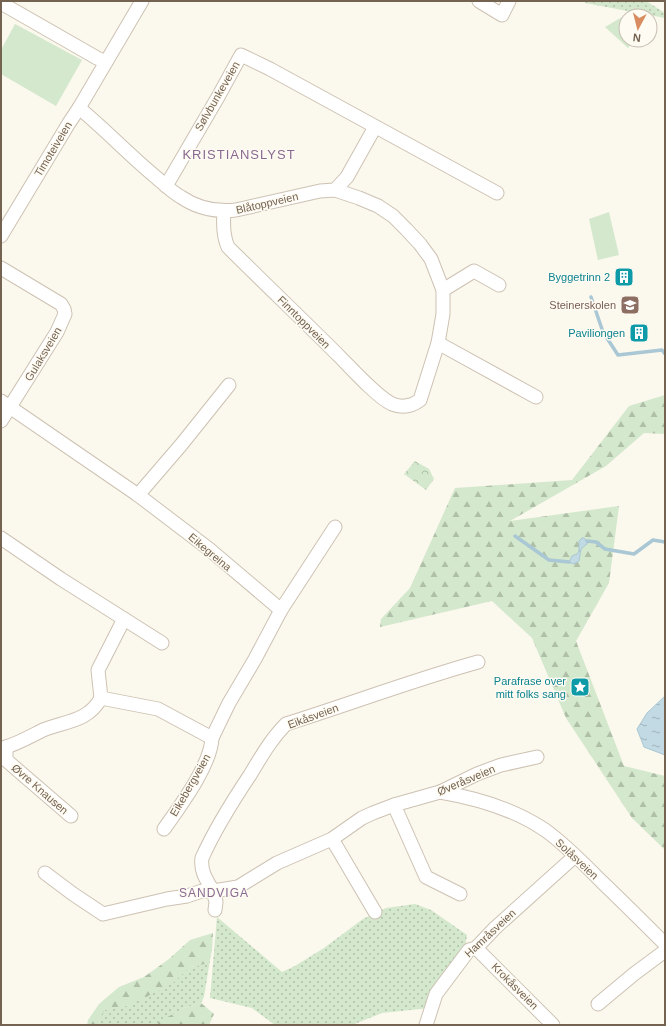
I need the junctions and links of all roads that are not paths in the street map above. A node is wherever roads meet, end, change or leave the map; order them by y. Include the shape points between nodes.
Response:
1 (142, 1) edge
2 (479, 1) edge
3 (509, 1) edge
4 (1, 3) edge
5 (106, 62) junction
6 (80, 108) junction
7 (375, 127) junction
8 (166, 186) junction
9 (335, 190) junction
10 (497, 193) dead end
11 (224, 212) junction
12 (1, 236) edge
13 (1, 268) edge
14 (499, 285) dead end
15 (443, 290) junction
16 (438, 343) junction
17 (229, 385) dead end
18 (536, 397) dead end
19 (6, 404) edge
20 (414, 404) joint
21 (1, 420) edge
22 (138, 495) junction
23 (335, 527) dead end
24 (1, 538) edge
25 (281, 610) junction
26 (124, 619) junction
27 (162, 643) dead end
28 (478, 662) dead end
29 (101, 698) junction
30 (212, 738) junction
31 (4, 745) edge
32 (537, 757) dead end
33 (478, 774) junction
34 (440, 792) junction
35 (474, 798) junction
36 (394, 805) junction
37 (71, 816) dead end
38 (164, 829) dead end
39 (332, 839) junction
40 (575, 856) junction
41 (45, 873) dead end
42 (213, 891) junction
43 (460, 894) dead end
44 (215, 910) dead end
45 (376, 912) dead end
46 (665, 944) edge
47 (476, 948) junction
48 (665, 951) edge
49 (598, 1004) dead end
50 (426, 1025) edge
51 (553, 1025) edge

1 - 5 street, Timoteiveien
2 - 3 street via 502,15
4 - 5 street
5 - 6 street, Timoteiveien
6 - 8 street, Blåtoppveien
6 - 12 street, Timoteiveien
7 - 8 street, Sølvbunkeveien via 241,55
7 - 9 street via 346,177
7 - 10 street, Sølvbunkeveien
8 - 11 street, Blåtoppveien via 189,202
9 - 11 street, Blåtoppveien
9 - 15 street, Blåtoppveien via 372,203 393,216 431,259
11 - 20 street, Finntoppveien via 223,226 228,247 380,395 399,406
13 - 19 street, Gulaksveien via 61,304 65,314 57,332
14 - 15 street via 474,271
15 - 16 street, Blåtoppveien via 443,314
16 - 18 street
16 - 20 street, Blåtoppveien via 424,392 420,400
17 - 22 street
19 - 21 street, Gulaksveien
19 - 22 street, Eikegreina
22 - 25 street, Eikegreina via 209,549
23 - 25 street
24 - 26 street
25 - 30 street
26 - 27 street
26 - 29 street via 98,670
28 - 42 street, Eikåsveien via 430,675 286,724 274,736 245,782 202,858 203,873
29 - 30 street via 158,709
29 - 31 street via 98,704 75,721
30 - 38 street, Eikebergveien via 205,764
31 - 37 street, Øvre Knausen via 6,760
32 - 33 street, Øveråsveien via 508,763
33 - 34 street, Øveråsveien
33 - 35 street
34 - 35 street, Solåsveien
34 - 36 street, Øveråsveien
35 - 40 street, Solåsveien via 524,818 544,830
36 - 39 street, Øveråsveien via 362,818
36 - 43 street via 426,877
39 - 42 street, Øveråsveien via 277,863 238,887
39 - 45 street
40 - 46 street, Solåsveien
40 - 47 street, Hamråsveien via 501,922
41 - 42 street, Øveråsveien via 103,914
42 - 44 street
47 - 50 street, Hamråsveien via 469,950 436,994
47 - 51 street, Krokåsveien
48 - 49 street

